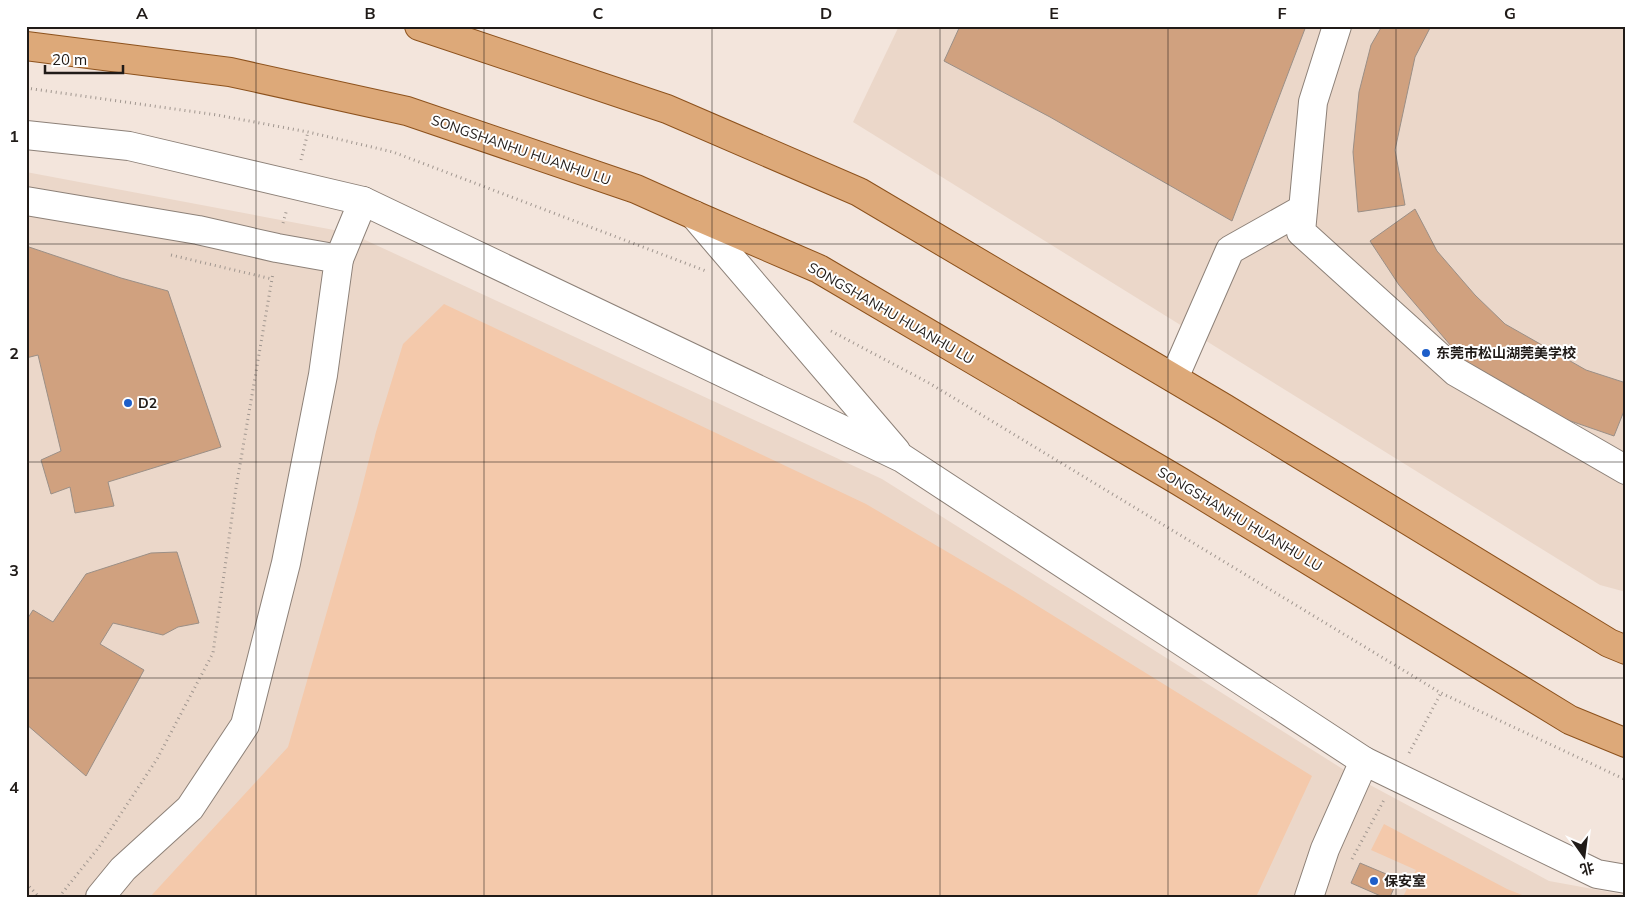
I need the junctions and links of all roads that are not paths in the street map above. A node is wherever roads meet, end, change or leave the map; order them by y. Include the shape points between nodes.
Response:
1 (419, 26) edge
2 (1337, 26) edge
3 (26, 46) edge
4 (26, 135) edge
5 (26, 201) edge
6 (363, 202) junction
7 (1303, 208) junction
8 (694, 214) junction
9 (339, 258) junction
10 (1174, 378) junction
11 (902, 458) junction
12 (1626, 470) edge
13 (1626, 650) edge
14 (1626, 743) edge
15 (1364, 761) junction
16 (1626, 879) edge
17 (100, 897) edge
18 (1309, 897) edge

1 - 10 main road via 667,109 859,192
2 - 7 street via 1313,102
3 - 8 main road, SONGSHANHU HUANHU LU via 230,72 407,111 636,189
4 - 6 street via 129,146
5 - 9 street
6 - 9 street
6 - 11 street
7 - 10 street via 1230,250
7 - 12 street via 1301,232 1456,372
8 - 11 street
8 - 14 main road, SONGSHANHU HUANHU LU via 819,269 1179,481 1570,720
9 - 17 street via 323,375 286,563 245,725 190,808 123,869
10 - 13 main road via 1609,643
11 - 15 street
15 - 16 street via 1597,874
15 - 18 street via 1325,849

